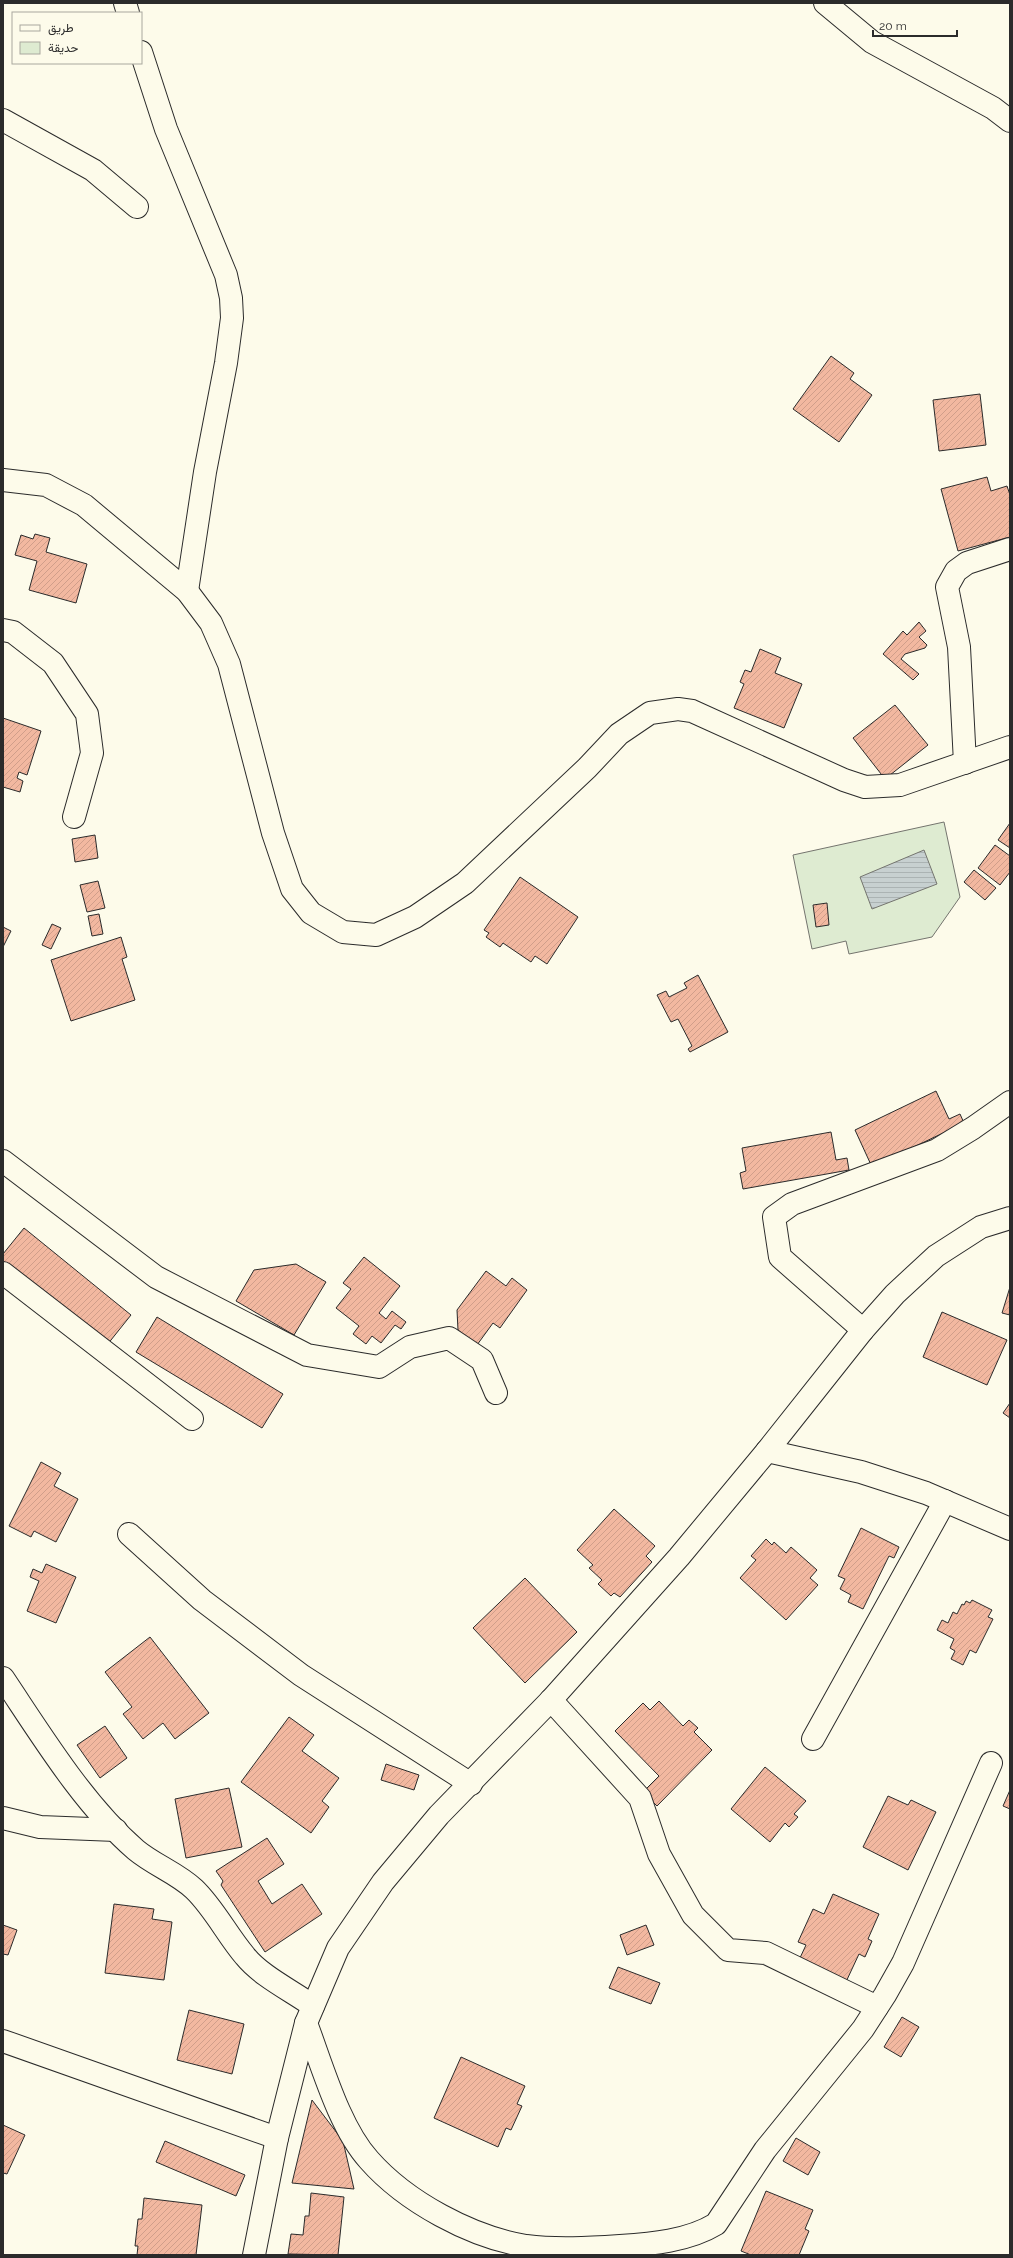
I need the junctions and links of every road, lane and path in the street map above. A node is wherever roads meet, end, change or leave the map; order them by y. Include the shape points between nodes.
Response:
1 (825, 3) edge
2 (142, 55) edge
3 (3, 120) edge
4 (1010, 121) edge
5 (137, 207) dead end
6 (3, 480) edge
7 (1010, 549) edge
8 (187, 591) junction
9 (3, 630) edge
10 (1010, 747) edge
11 (965, 763) junction
12 (74, 817) dead end
13 (1010, 1102) edge
14 (3, 1161) edge
15 (1010, 1218) edge
16 (3, 1273) edge
17 (864, 1330) junction
18 (496, 1393) dead end
19 (192, 1419) dead end
20 (767, 1451) junction
21 (945, 1501) junction
22 (1010, 1530) edge
23 (129, 1534) dead end
24 (3, 1678) edge
25 (551, 1700) junction
26 (813, 1739) dead end
27 (991, 1763) dead end
28 (471, 1784) junction
29 (3, 1818) edge
30 (116, 1830) junction
31 (877, 2007) junction
32 (310, 2015) junction
33 (3, 2041) edge
34 (277, 2138) junction
35 (254, 2255) edge

1 - 4 street via 872,42 993,108
2 - 8 street via 166,129 226,276 231,298 232,318 226,363 205,472
3 - 5 street via 93,170
6 - 8 street via 46,485 84,505
7 - 11 street via 967,563 956,571 947,587 959,647
8 - 11 street via 210,623 229,664 273,833 292,889 311,913 342,932 376,935 415,917 465,883 587,768 619,734 650,713 678,709 692,711 844,780 865,787 900,785
9 - 12 street via 13,632 53,663 87,714 92,753
10 - 11 street
13 - 17 street via 937,1150 792,1204 774,1217 780,1257
14 - 18 street via 156,1277 307,1355 379,1367 410,1347 449,1338 482,1360
15 - 17 street via 981,1227 936,1256 895,1294
16 - 19 street
17 - 20 street
20 - 21 street via 861,1472
20 - 25 street via 680,1557
21 - 22 street
21 - 26 street
23 - 28 street via 202,1600 301,1675
24 - 30 street via 43,1737
25 - 28 street
25 - 31 street via 640,1798 659,1854 693,1915 728,1950 766,1953
27 - 31 street via 903,1963
28 - 32 street via 439,1815 383,1882 338,1948
29 - 30 street via 40,1827
30 - 32 street via 137,1851 193,1888 246,1957
31 - 32 street via 863,2029 765,2150 716,2224 691,2235 652,2244 578,2249 526,2246 471,2230 432,2211 395,2185 368,2160 343,2120
32 - 34 street
33 - 34 street
34 - 35 street

